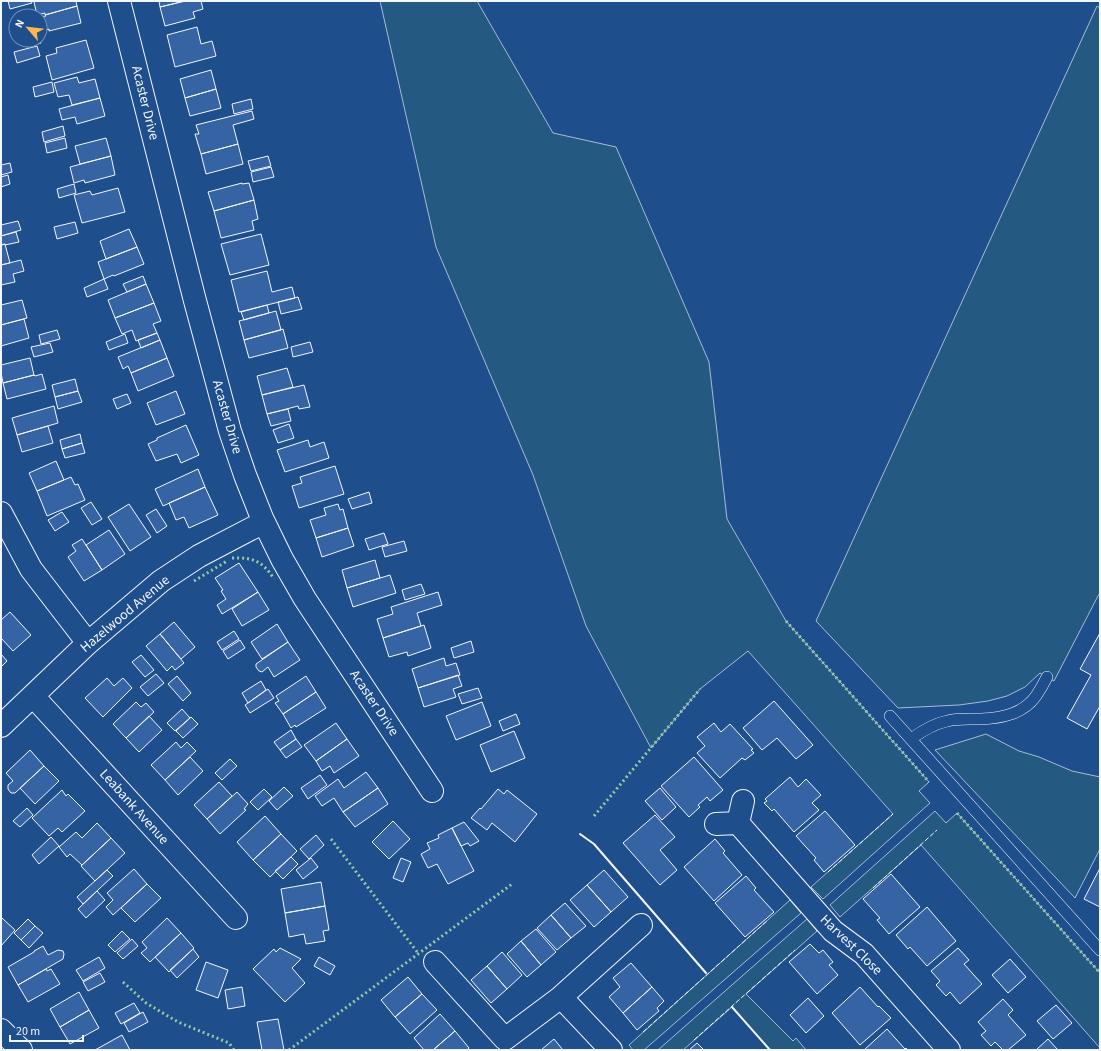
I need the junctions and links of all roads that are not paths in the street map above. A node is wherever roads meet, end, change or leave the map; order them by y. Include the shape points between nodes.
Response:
1 (119, 1) edge
2 (1, 513) edge
3 (264, 522) junction
4 (88, 644) junction
5 (1047, 677) dead end
6 (33, 696) junction
7 (890, 716) dead end
8 (1, 726) edge
9 (911, 739) junction
10 (432, 791) dead end
11 (744, 801) dead end
12 (738, 823) junction
13 (716, 824) dead end
14 (236, 918) dead end
15 (641, 925) dead end
16 (1100, 950) edge
17 (435, 962) dead end
18 (561, 997) junction
19 (1, 1030) edge
20 (21, 1050) edge
21 (611, 1050) edge
22 (949, 1050) edge

1 - 3 street, Acaster Drive via 230,431
2 - 4 street via 31,569
3 - 4 street, Hazelwood Avenue via 199,556 161,581
3 - 10 street, Acaster Drive via 305,599
4 - 6 street, Hazelwood Avenue
5 - 9 lane via 1036,697 1014,713 1007,716 947,721 927,728
6 - 8 street, Hazelwood Avenue
6 - 14 street, Leabank Avenue
7 - 9 lane
9 - 16 lane
11 - 12 street
12 - 13 street
12 - 22 street, Harvest Close via 833,931 864,954
15 - 18 street
17 - 18 street via 505,1039
18 - 21 street
19 - 20 street

